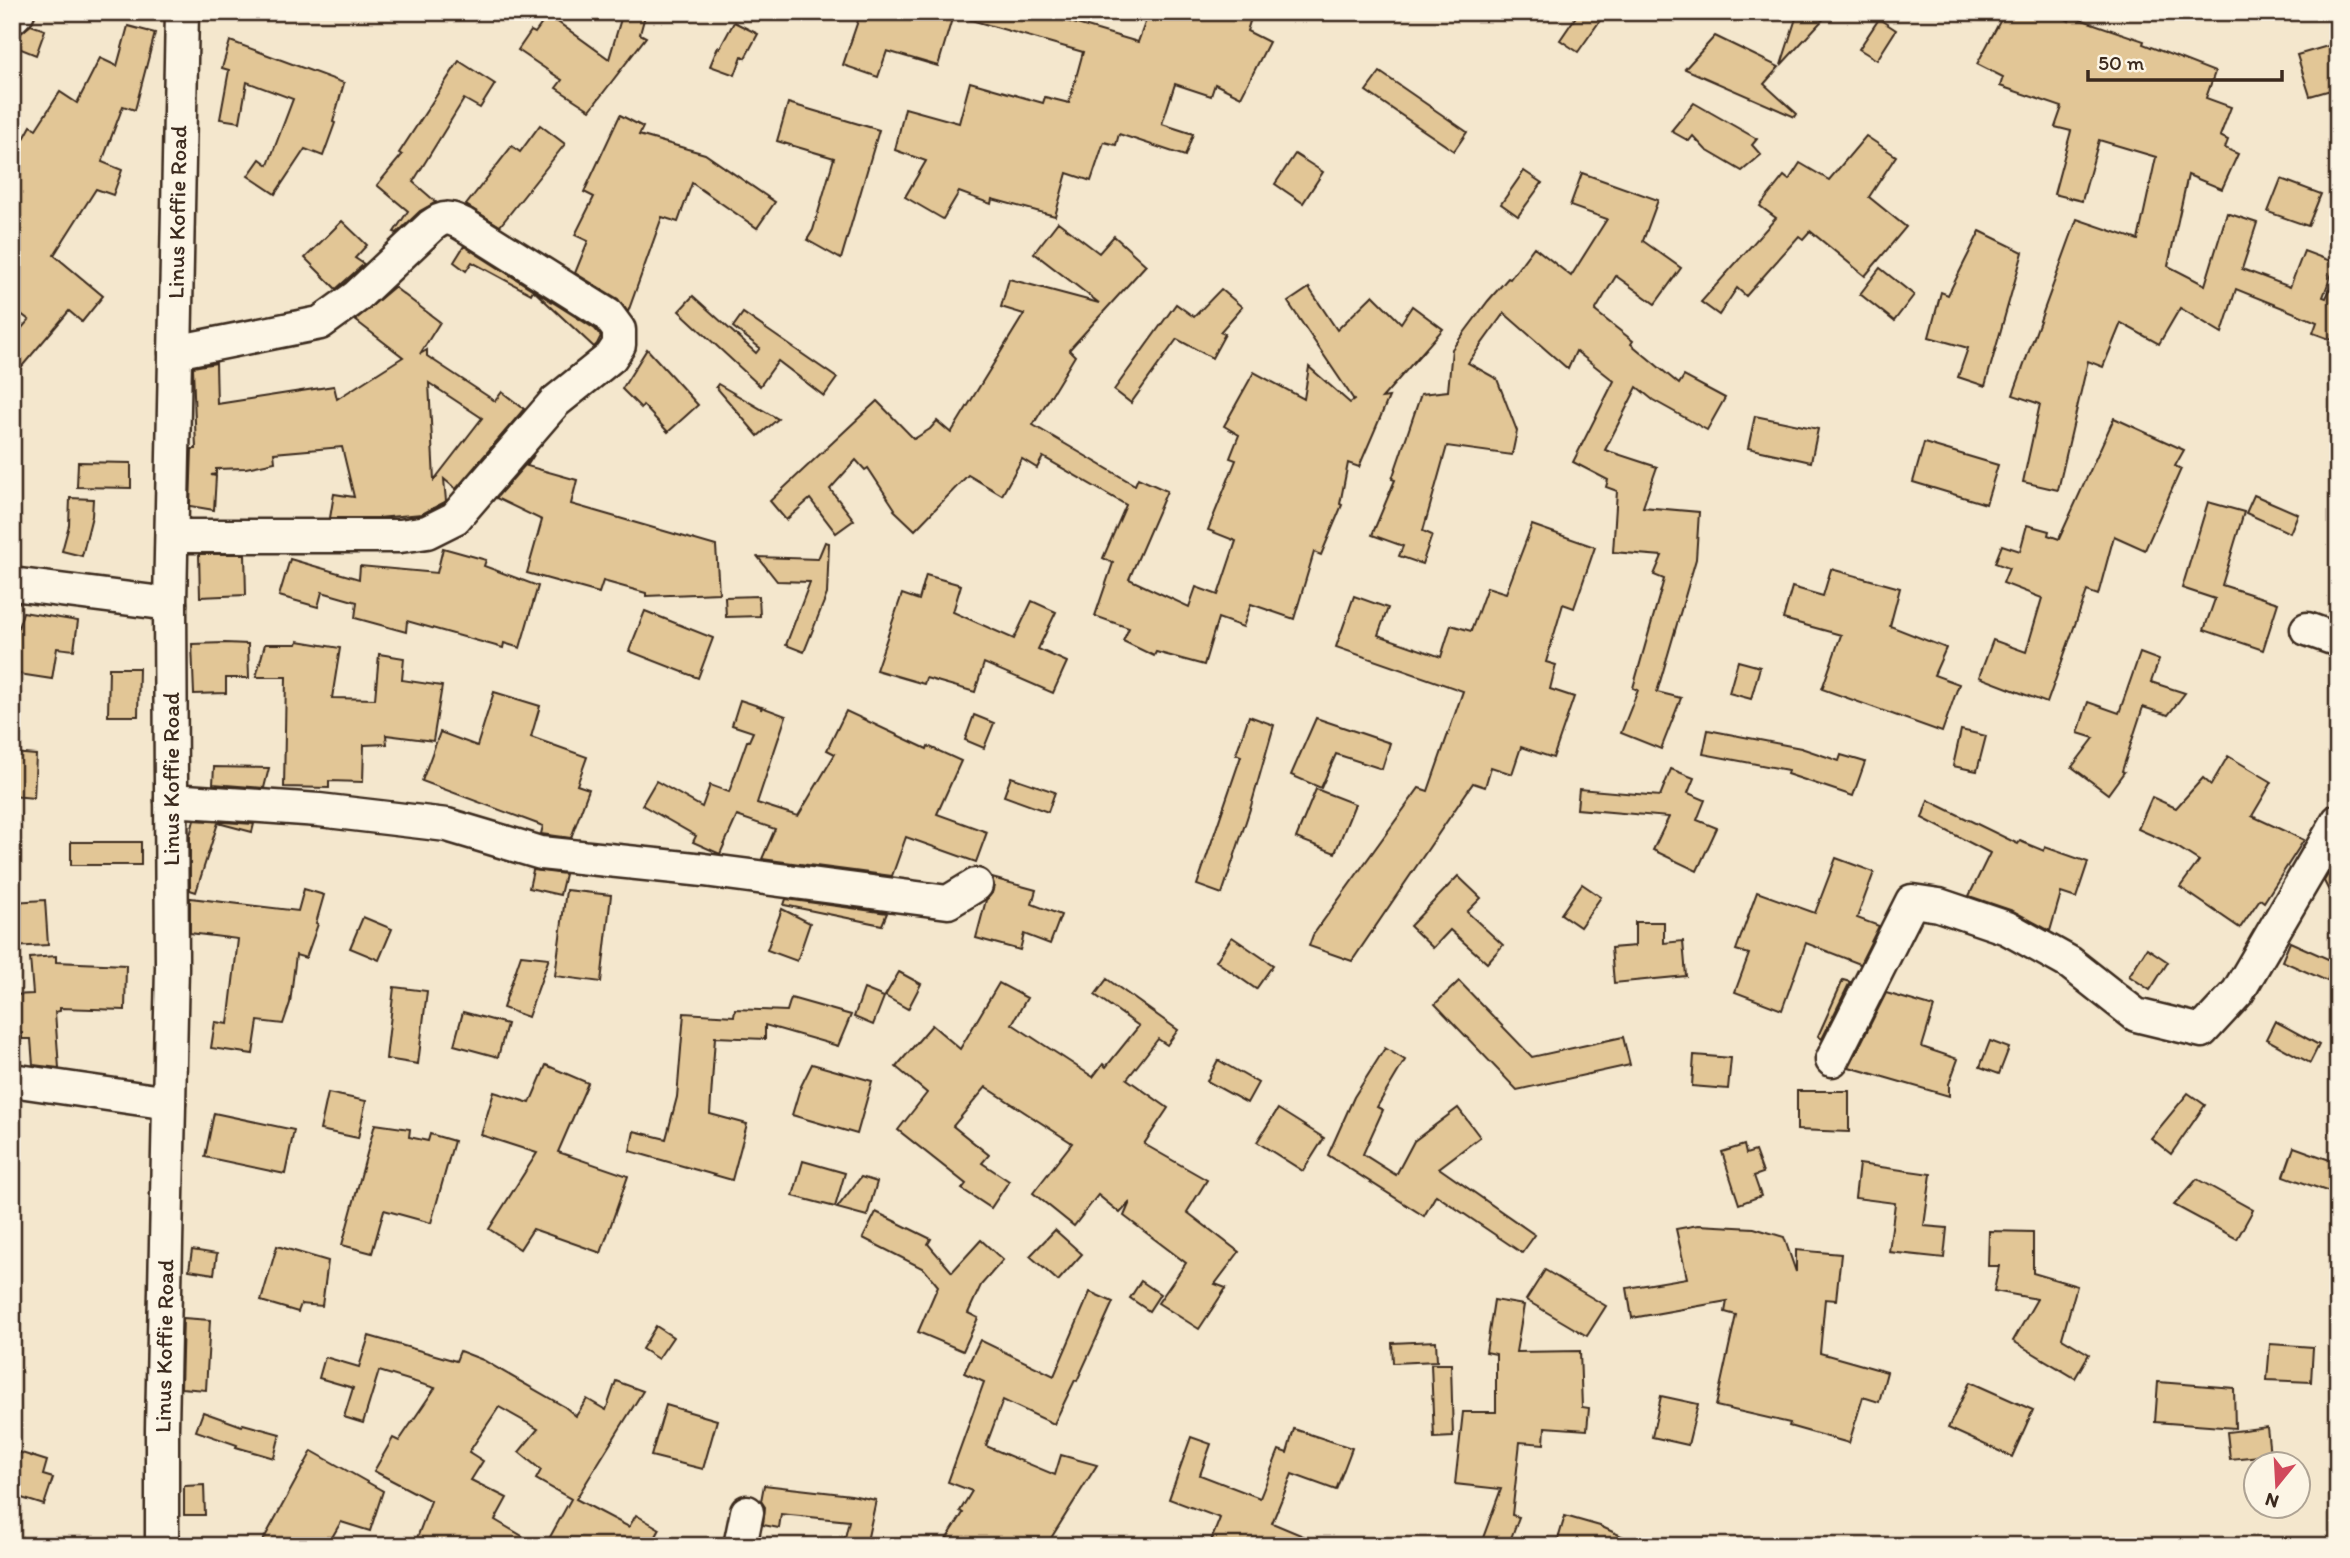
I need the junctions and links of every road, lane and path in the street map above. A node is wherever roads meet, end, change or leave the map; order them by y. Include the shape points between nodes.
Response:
1 (18, 12) edge
2 (182, 12) edge
3 (12, 18) edge
4 (175, 352) junction
5 (172, 536) junction
6 (12, 584) edge
7 (170, 604) junction
8 (2307, 629) dead end
9 (2338, 640) edge
10 (171, 800) junction
11 (2338, 821) edge
12 (976, 885) dead end
13 (1832, 1060) dead end
14 (12, 1080) edge
15 (169, 1103) junction
16 (747, 1513) dead end
17 (162, 1546) edge
18 (740, 1546) edge

1 - 3 street
2 - 4 street, Linus Koffie Road
4 - 5 street, Linus Koffie Road
4 - 5 street via 320,323 356,298 431,226 448,217 608,315 619,330 619,345 611,357 555,401 455,518 427,532 400,536
5 - 7 street, Linus Koffie Road
6 - 7 street
7 - 10 street, Linus Koffie Road
8 - 9 street
10 - 12 street via 447,825 541,852 948,902
10 - 15 street, Linus Koffie Road
11 - 13 street via 2238,992 2202,1031 2136,1015 2070,963 2007,928 1939,905 1912,901
14 - 15 street
15 - 17 street, Linus Koffie Road
16 - 18 street

